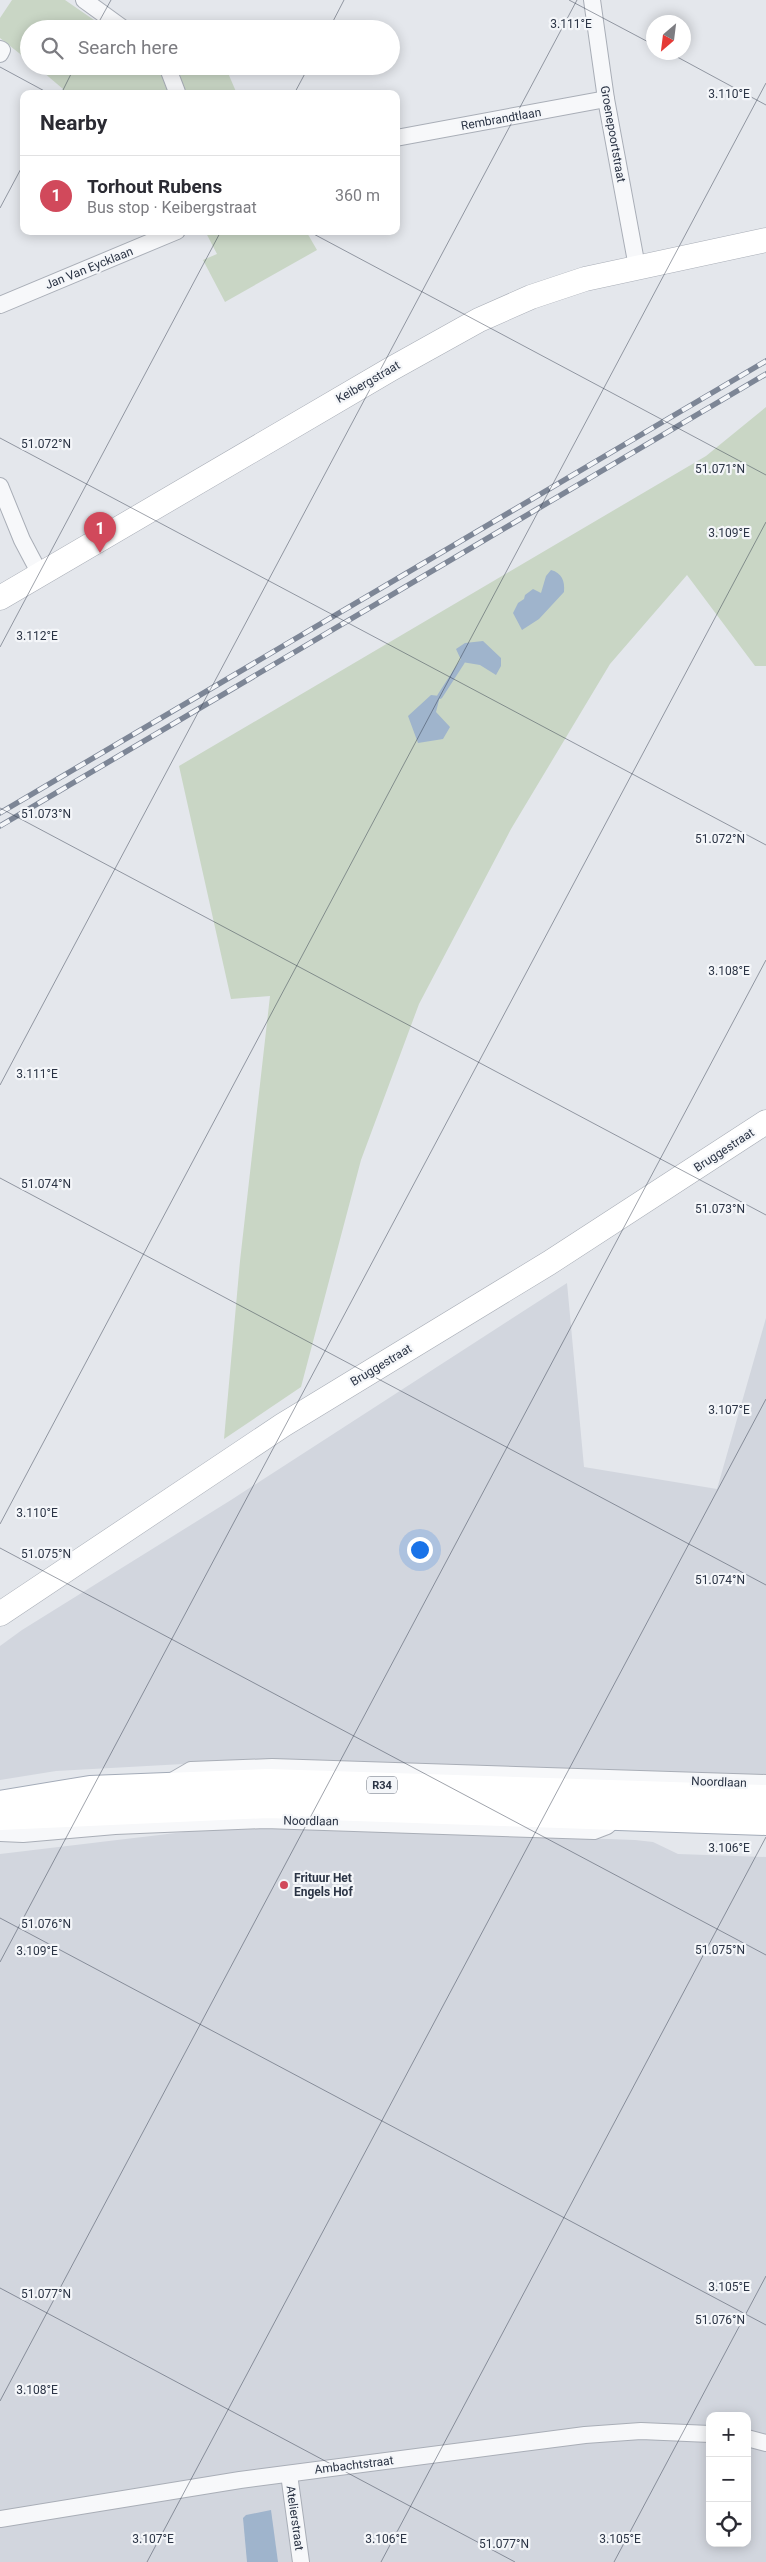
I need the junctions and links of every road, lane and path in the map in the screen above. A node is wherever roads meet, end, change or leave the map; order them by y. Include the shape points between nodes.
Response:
1 (84, 0) edge
2 (592, 0) edge
3 (112, 20) edge
4 (170, 75) edge
5 (176, 90) edge
6 (606, 99) junction
7 (400, 137) edge
8 (168, 235) edge
9 (766, 240) edge
10 (637, 266) junction
11 (0, 304) edge
12 (0, 486) edge
13 (40, 574) junction
14 (0, 598) edge
15 (766, 1122) edge
16 (0, 1614) edge
17 (766, 1783) edge
18 (166, 1785) junction
19 (766, 1798) edge
20 (0, 1804) edge
21 (619, 1816) junction
22 (0, 1817) edge
23 (766, 1822) edge
24 (0, 1833) edge
25 (706, 2434) edge
26 (751, 2439) edge
27 (766, 2443) edge
28 (289, 2474) junction
29 (0, 2519) edge
30 (301, 2562) edge

1 - 3 street
2 - 6 street, Groenepoortstraat
4 - 5 street
6 - 7 street, Rembrandtlaan
6 - 10 street, Groenepoortstraat
8 - 11 street, Jan Van Eycklaan
9 - 10 street, Keibergstraat
10 - 13 street, Keibergstraat via 531,297 479,320
12 - 13 street
13 - 14 street, Keibergstraat
15 - 16 street, Bruggestraat via 549,1263 283,1425
17 - 18 street, Noordlaan via 262,1767 192,1770
18 - 19 main road, Noordlaan / R34 via 268,1782
18 - 20 main road, Noordlaan / R34 via 64,1792
21 - 22 main road, Noordlaan / R34 via 268,1805
21 - 23 main road, Noordlaan / R34
21 - 24 street, Noordlaan via 608,1826 594,1831 256,1820
25 - 28 street, Ambachtstraat via 585,2435
26 - 27 street
28 - 29 street, Ambachtstraat
28 - 30 street, Atelierstraat

